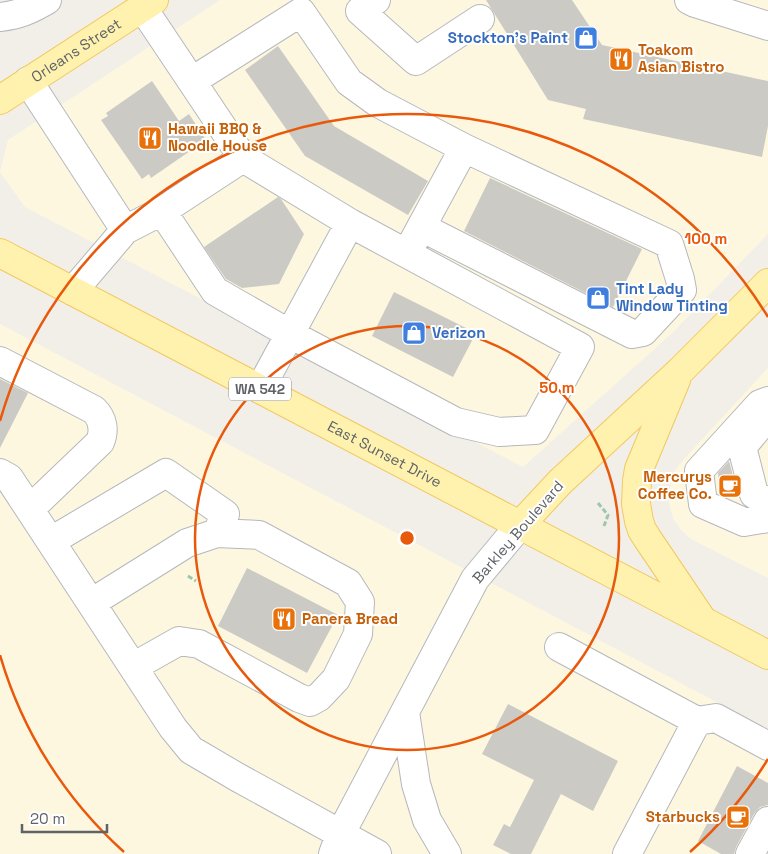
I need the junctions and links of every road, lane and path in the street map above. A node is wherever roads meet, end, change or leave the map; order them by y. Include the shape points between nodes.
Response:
1 (47, 0) edge
2 (376, 0) edge
3 (693, 1) edge
4 (148, 4) edge
5 (0, 17) edge
6 (480, 19) dead end
7 (768, 26) edge
8 (28, 81) junction
9 (192, 81) junction
10 (0, 100) edge
11 (464, 148) junction
12 (243, 158) junction
13 (162, 211) junction
14 (350, 223) junction
15 (421, 227) junction
16 (125, 230) junction
17 (0, 253) edge
18 (407, 254) junction
19 (768, 283) edge
20 (73, 291) junction
21 (290, 334) junction
22 (0, 361) edge
23 (680, 371) junction
24 (260, 389) junction
25 (768, 401) edge
26 (768, 416) edge
27 (0, 473) edge
28 (598, 503) dead end
29 (768, 503) edge
30 (30, 509) junction
31 (768, 518) edge
32 (520, 525) junction
33 (604, 526) dead end
34 (217, 533) junction
35 (51, 541) junction
36 (91, 603) junction
37 (703, 621) junction
38 (559, 647) dead end
39 (768, 655) edge
40 (133, 667) junction
41 (405, 712) junction
42 (696, 721) junction
43 (768, 746) edge
44 (768, 821) edge
45 (337, 844) edge
46 (377, 854) edge
47 (447, 854) edge
48 (626, 854) edge
49 (750, 854) edge

1 - 5 street via 32,10
2 - 6 street via 360,10 416,61
3 - 7 street
4 - 8 main road, Orleans Street
4 - 9 street
8 - 10 main road, Orleans Street
8 - 16 street
9 - 11 street via 300,12 349,82 378,103
9 - 12 street
11 - 15 street
11 - 15 street via 669,244 682,290 643,332 632,334
12 - 13 street
12 - 14 street
13 - 16 street
13 - 21 street via 215,291
14 - 18 street
14 - 21 street
15 - 18 street
16 - 20 street
17 - 20 main road, East Sunset Drive / WA 542
18 - 21 street via 580,347 535,430 499,432 456,422
19 - 23 main road, Barkley Boulevard
20 - 24 main road, East Sunset Drive / WA 542
21 - 24 street
22 - 30 street via 94,410 102,425 100,442
23 - 32 main road, Barkley Boulevard via 560,482
23 - 37 main road via 639,469 636,504 638,520 647,538
24 - 32 main road, East Sunset Drive / WA 542
25 - 31 street via 760,404 700,471 702,504 744,522
26 - 29 street via 742,447 754,494
27 - 30 street via 9,478
28 - 33 path via 608,515
30 - 35 street
32 - 37 main road, East Sunset Drive / WA 542
32 - 41 street, Barkley Boulevard via 476,579
34 - 35 street via 225,514 166,473
34 - 36 street via 187,543
34 - 40 street via 259,535 348,583 360,602 358,634 336,679 320,697 310,702 199,644 179,641
35 - 36 street
36 - 40 street
37 - 39 main road, East Sunset Drive / WA 542
38 - 42 street
40 - 45 street via 172,728 191,750
41 - 45 street, Barkley Boulevard
41 - 47 street via 416,784 427,820
42 - 43 street via 716,718
42 - 48 street
44 - 49 street
45 - 46 street

